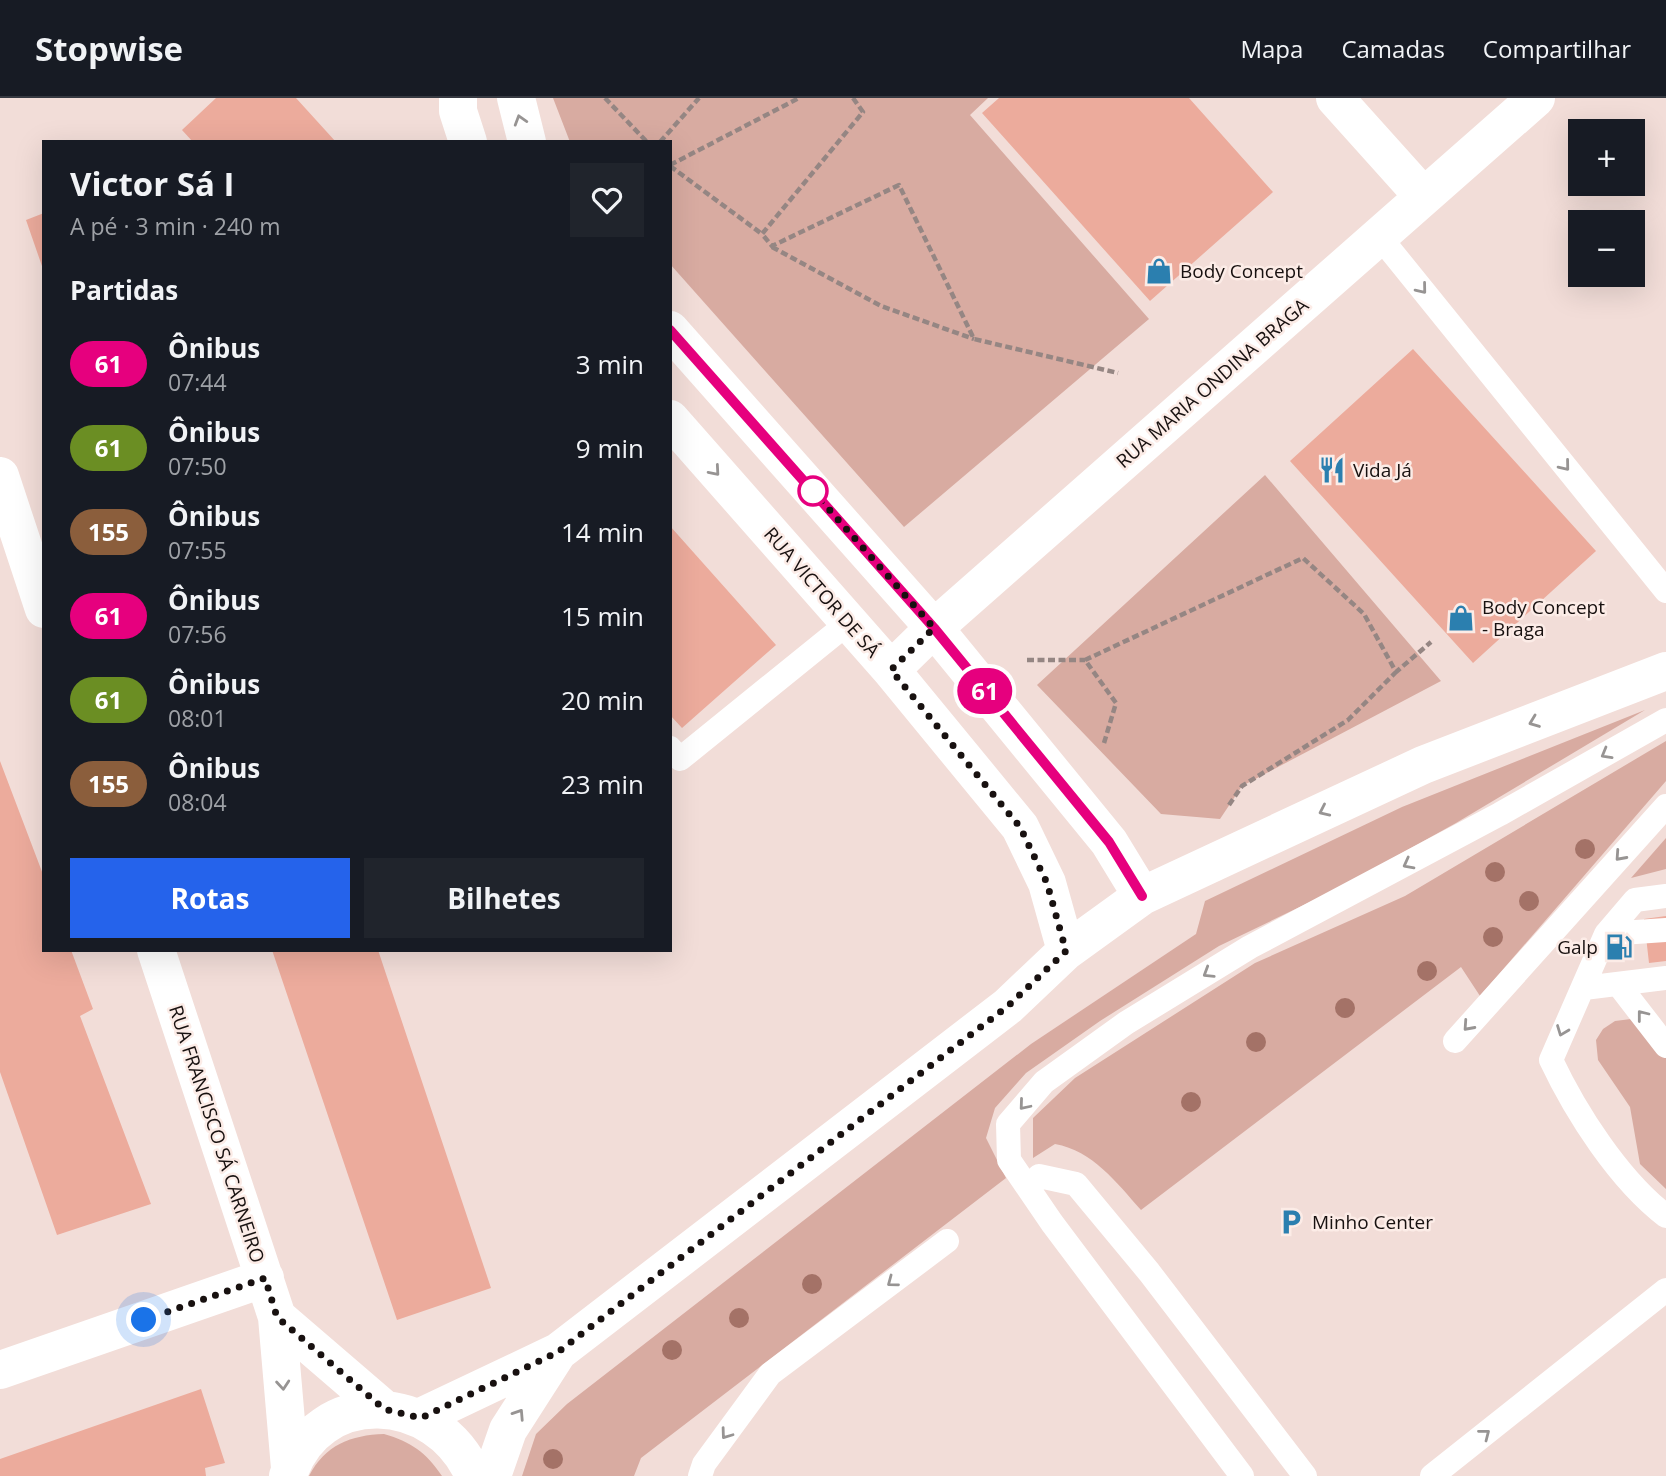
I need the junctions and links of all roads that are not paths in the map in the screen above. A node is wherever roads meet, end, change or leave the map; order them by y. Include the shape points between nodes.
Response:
1 (458, 98) edge
2 (516, 98) edge
3 (1335, 98) edge
4 (1536, 98) edge
5 (467, 140) edge
6 (526, 140) edge
7 (1423, 196) junction
8 (1379, 236) junction
9 (672, 332) edge
10 (672, 421) edge
11 (0, 476) edge
12 (1666, 591) edge
13 (42, 603) edge
14 (848, 622) junction
15 (934, 628) junction
16 (891, 670) junction
17 (1666, 671) edge
18 (1666, 720) edge
19 (672, 750) edge
20 (1666, 806) edge
21 (1142, 896) junction
22 (1666, 896) edge
23 (1666, 930) edge
24 (1606, 934) junction
25 (1066, 951) junction
26 (157, 952) edge
27 (1664, 981) edge
28 (1618, 984) junction
29 (1584, 988) junction
30 (1455, 1041) dead end
31 (1666, 1046) edge
32 (1039, 1176) dead end
33 (1666, 1216) edge
34 (947, 1241) dead end
35 (265, 1278) junction
36 (1666, 1290) edge
37 (277, 1317) junction
38 (558, 1352) junction
39 (0, 1370) edge
40 (384, 1409) junction
41 (421, 1418) junction
42 (289, 1472) edge
43 (474, 1476) edge
44 (492, 1476) edge
45 (700, 1476) edge
46 (1242, 1476) edge
47 (1305, 1476) edge
48 (1432, 1476) edge

1 - 5 street
6 -> 2 street
3 - 7 street
4 - 7 street, RUA MARIA ONDINA BRAGA
7 - 8 street, RUA MARIA ONDINA BRAGA
8 -> 12 lane
8 - 15 street, RUA MARIA ONDINA BRAGA
9 - 15 street
10 -> 14 street, RUA VICTOR DE SÁ
11 - 13 street
14 - 16 street, RUA VICTOR DE SÁ
14 - 19 lane via 680,759
15 - 16 street, RUA MARIA ONDINA BRAGA
15 - 21 street via 1109,842
16 - 25 street, RUA VICTOR DE SÁ via 1020,827 1047,883
17 -> 21 street via 1423,765
18 -> 46 lane via 1205,974 1044,1082 1008,1124 1009,1160
20 -> 30 lane
21 - 25 street
22 - 24 lane via 1635,900
23 - 24 lane
24 - 29 lane
25 - 38 street via 1008,1006
26 - 35 street, RUA FRANCISCO SÁ CARNEIRO
27 - 28 lane
28 - 29 lane
31 -> 28 lane
29 -> 33 lane via 1551,1060 1566,1091 1629,1182
32 - 47 lane via 1076,1184
34 -> 45 lane via 770,1374
35 - 37 street, RUA FRANCISCO SÁ CARNEIRO
35 - 39 street
48 -> 36 lane
37 - 40 street
37 -> 42 street, RUA FRANCISCO SÁ CARNEIRO
38 - 41 street
44 -> 38 street via 508,1430
40 - 41 street
40 - 42 street via 355,1412 328,1424 306,1443
41 - 43 street via 446,1433 465,1455

